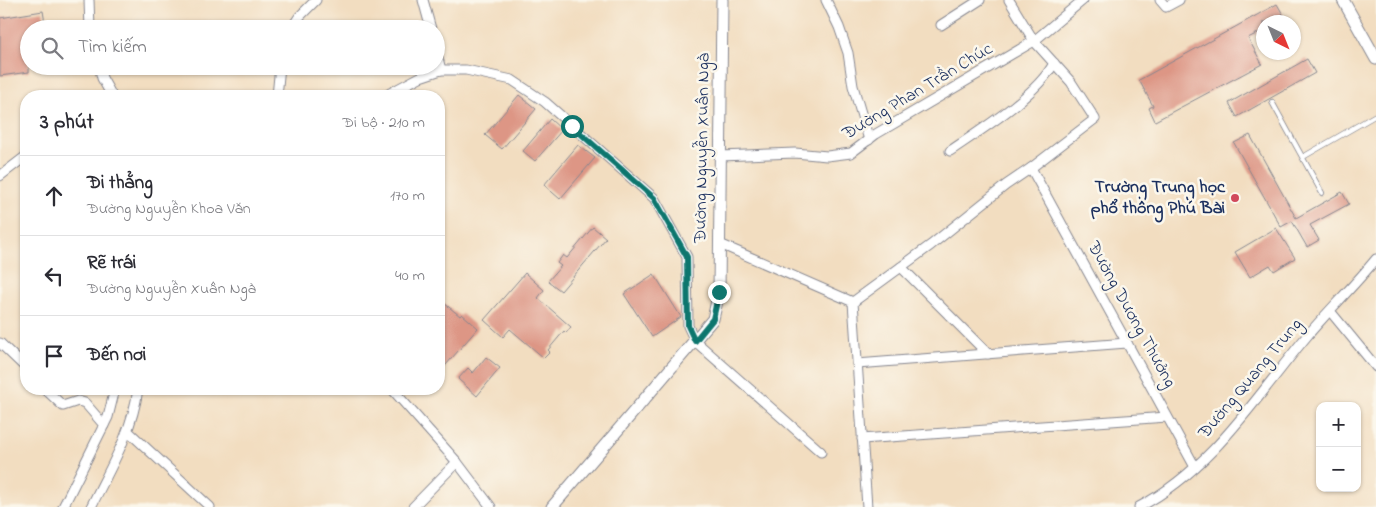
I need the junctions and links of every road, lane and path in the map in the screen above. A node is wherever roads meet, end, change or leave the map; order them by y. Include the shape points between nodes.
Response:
1 (88, 0) edge
2 (316, 0) edge
3 (423, 0) edge
4 (722, 0) edge
5 (826, 0) edge
6 (980, 0) edge
7 (1009, 0) edge
8 (1083, 0) edge
9 (1160, 0) edge
10 (1180, 0) edge
11 (1343, 0) edge
12 (89, 20) edge
13 (296, 20) edge
14 (429, 20) edge
15 (941, 25) dead end
16 (1034, 41) junction
17 (1376, 59) edge
18 (1054, 63) junction
19 (445, 70) edge
20 (101, 75) edge
21 (279, 75) edge
22 (426, 75) edge
23 (109, 90) edge
24 (278, 90) edge
25 (396, 90) edge
26 (1272, 102) dead end
27 (1376, 115) edge
28 (869, 140) junction
29 (950, 151) dead end
30 (721, 156) junction
31 (1303, 157) junction
32 (20, 161) edge
33 (1031, 168) junction
34 (0, 176) edge
35 (1322, 193) dead end
36 (720, 244) junction
37 (1376, 260) edge
38 (901, 267) junction
39 (853, 302) junction
40 (1330, 311) junction
41 (695, 341) junction
42 (0, 343) edge
43 (1127, 343) junction
44 (988, 354) junction
45 (20, 362) edge
46 (857, 364) junction
47 (1376, 366) edge
48 (51, 395) edge
49 (113, 395) edge
50 (137, 395) edge
51 (397, 395) edge
52 (1167, 417) junction
53 (104, 425) junction
54 (128, 431) junction
55 (862, 439) junction
56 (821, 452) dead end
57 (458, 462) junction
58 (1195, 468) junction
59 (557, 505) edge
60 (63, 507) edge
61 (91, 507) edge
62 (210, 507) edge
63 (413, 507) edge
64 (491, 507) edge
65 (867, 507) edge
66 (1139, 507) edge

1 - 12 street
2 - 13 street
3 - 14 street
4 - 30 street, Đường Nguyễn Xuân Ngà
5 - 28 street via 848,54 853,86
6 - 15 street
7 - 16 street
8 - 16 street, Đường Phan Trần Chúc
9 - 10 street via 1166,7
11 - 17 street
16 - 18 street
16 - 28 street, Đường Phan Trần Chúc
18 - 29 street via 1044,78 1002,114
18 - 33 street via 1072,82 1094,119
19 - 41 street via 466,70 512,80 545,102 654,198 687,257 688,326
20 - 23 street
21 - 24 street
22 - 25 street
26 - 31 lane
27 - 31 lane
28 - 30 street, Đường Phan Trần Chúc via 851,153 826,156 795,153
30 - 36 street, Đường Nguyễn Xuân Ngà
31 - 35 lane
32 - 34 street
33 - 38 street
33 - 43 street, Đường Dương Thưởng
36 - 39 street
36 - 41 street, Đường Nguyễn Xuân Ngà via 719,292 713,319
37 - 40 street, Đường Quang Trung
38 - 39 street
38 - 44 street
39 - 46 street
40 - 47 street
40 - 58 street, Đường Quang Trung via 1218,446
41 - 56 street
41 - 59 street, Đường Nguyễn Xuân Ngà
42 - 45 street
43 - 44 street
43 - 52 street, Đường Dương Thưởng
44 - 46 street
46 - 55 street
48 - 53 street via 63,406 78,401 85,403
49 - 53 street
50 - 54 street
51 - 57 street
52 - 55 street
52 - 58 street, Đường Dương Thưởng
53 - 60 street
54 - 61 street
54 - 62 street
55 - 65 street
57 - 63 street
57 - 64 street
58 - 66 street, Đường Quang Trung

